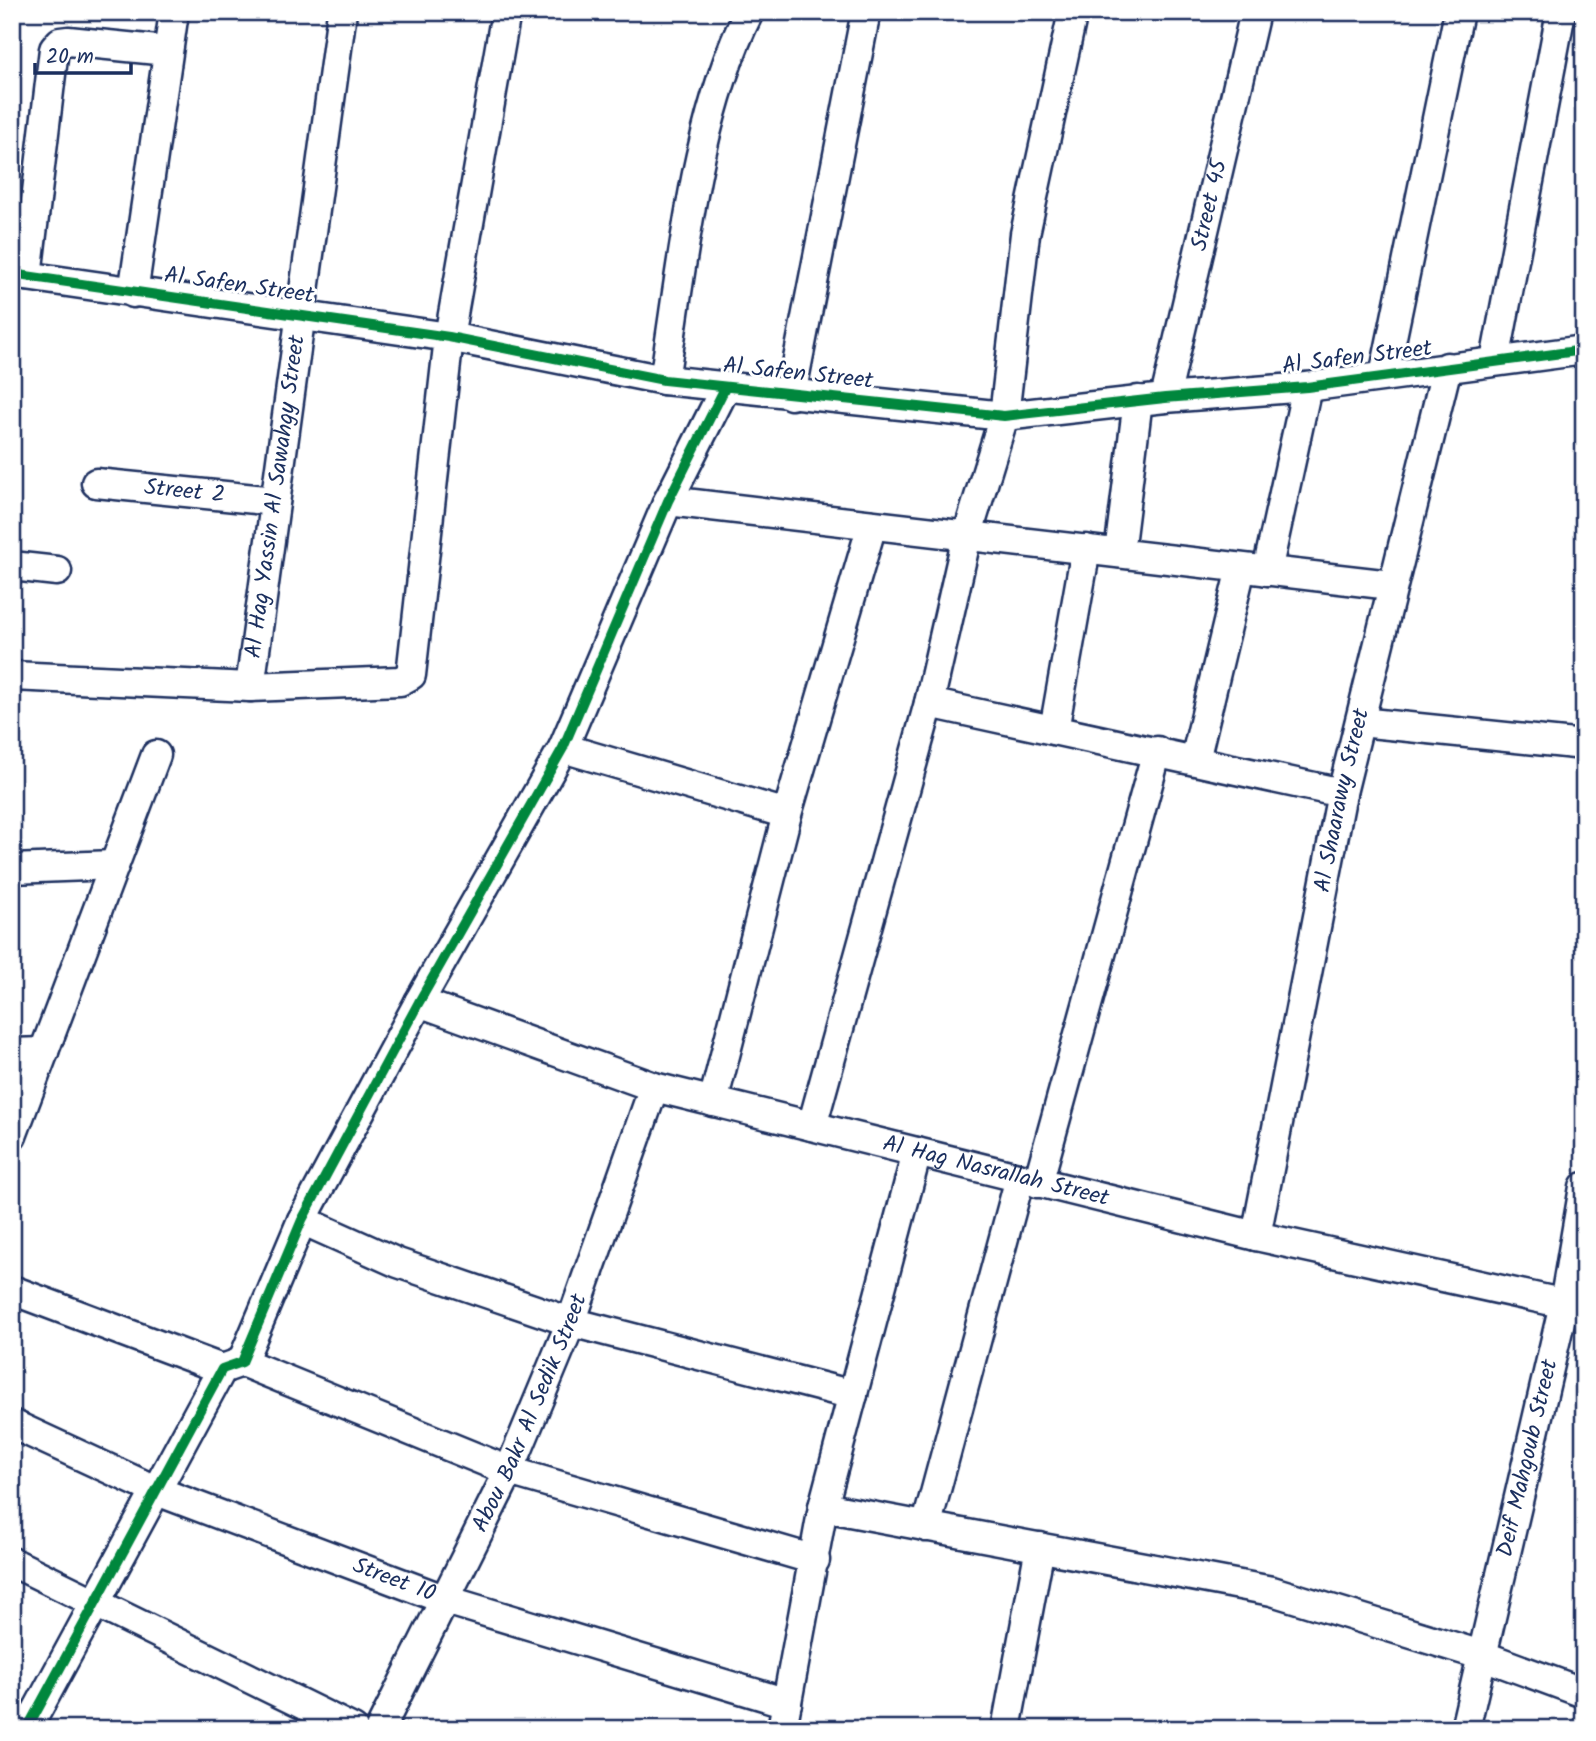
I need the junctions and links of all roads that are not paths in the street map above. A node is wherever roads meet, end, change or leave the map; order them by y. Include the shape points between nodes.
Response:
1 (174, 12) edge
2 (342, 12) edge
3 (506, 12) edge
4 (749, 12) edge
5 (1073, 12) edge
6 (1255, 12) edge
7 (1459, 12) edge
8 (1561, 12) edge
9 (864, 22) dead end
10 (167, 51) junction
11 (20, 275) edge
12 (133, 293) junction
13 (302, 316) junction
14 (449, 337) junction
15 (1584, 350) edge
16 (1495, 360) junction
17 (1447, 367) junction
18 (1384, 376) junction
19 (664, 380) junction
20 (1307, 387) junction
21 (725, 388) junction
22 (791, 395) junction
23 (1152, 399) junction
24 (1004, 416) junction
25 (96, 483) dead end
26 (275, 501) junction
27 (668, 501) junction
28 (872, 525) junction
29 (967, 536) junction
30 (1086, 549) junction
31 (1119, 553) junction
32 (12, 566) edge
33 (1254, 570) junction
34 (57, 571) dead end
35 (1391, 586) junction
36 (12, 676) edge
37 (250, 687) junction
38 (929, 703) junction
39 (1360, 722) junction
40 (1055, 730) junction
41 (1584, 745) edge
42 (563, 748) junction
43 (1157, 751) junction
44 (156, 755) dead end
45 (1195, 760) junction
46 (1342, 793) junction
47 (787, 814) junction
48 (114, 866) junction
49 (12, 869) edge
50 (419, 1002) junction
51 (44, 1052) junction
52 (12, 1053) edge
53 (654, 1087) junction
54 (713, 1102) junction
55 (812, 1126) junction
56 (12, 1136) edge
57 (917, 1152) junction
58 (1029, 1180) junction
59 (1584, 1187) edge
60 (302, 1220) junction
61 (1256, 1237) junction
62 (12, 1290) edge
63 (1574, 1306) edge
64 (571, 1322) junction
65 (232, 1366) junction
66 (853, 1395) junction
67 (12, 1424) edge
68 (509, 1471) junction
69 (157, 1490) junction
70 (823, 1507) junction
71 (926, 1527) junction
72 (1040, 1547) junction
73 (815, 1560) junction
74 (12, 1562) edge
75 (446, 1600) junction
76 (98, 1602) junction
77 (1484, 1656) junction
78 (1584, 1693) edge
79 (785, 1716) edge
80 (27, 1729) edge
81 (353, 1729) edge
82 (380, 1729) edge
83 (1006, 1729) edge
84 (1465, 1729) edge

1 - 10 street
2 - 13 street, Al Hag Yassin Al Sawahgy Street
3 - 14 street
4 - 19 street via 733,45 694,195
5 - 24 street via 1025,234
6 - 23 street, Street 45
7 - 18 street
8 - 16 street
9 - 22 street
10 - 11 street via 68,41 54,49
10 - 12 street
11 - 12 street, Al Safen Street
12 - 13 street, Al Safen Street
13 - 14 street, Al Safen Street
13 - 26 street, Al Hag Yassin Al Sawahgy Street
14 - 19 street, Al Safen Street
14 - 37 street via 411,676 400,681
15 - 16 street, Al Safen Street
16 - 17 street, Al Safen Street
17 - 18 street, Al Safen Street
17 - 35 street, Al Shaarawy Street
18 - 20 street, Al Safen Street
19 - 21 street, Al Safen Street
20 - 23 street, Al Safen Street
20 - 33 street
21 - 22 street, Al Safen Street
21 - 27 street
22 - 24 street, Al Safen Street
23 - 24 street, Al Safen Street
23 - 31 street, Street 45
24 - 29 street
25 - 26 street, Street 2
26 - 37 street, Al Hag Yassin Al Sawahgy Street
27 - 28 street
27 - 42 street
28 - 29 street
28 - 47 street
29 - 30 street
29 - 38 street
30 - 31 street
30 - 40 street
31 - 33 street
32 - 34 street
33 - 35 street
33 - 45 street
35 - 39 street, Al Shaarawy Street
36 - 37 street
38 - 40 street
38 - 55 street
39 - 41 street
39 - 46 street, Al Shaarawy Street
40 - 43 street
42 - 47 street
42 - 50 street
43 - 45 street
43 - 58 street
44 - 48 street
45 - 46 street
46 - 61 street, Al Shaarawy Street
47 - 54 street
48 - 49 street
48 - 51 street
50 - 53 street, Al Hag Nasrallah Street
50 - 60 street
51 - 52 street
51 - 56 street
53 - 54 street, Al Hag Nasrallah Street
53 - 64 street, Abou Bakr Al Sedik Street
54 - 55 street, Al Hag Nasrallah Street
55 - 57 street, Al Hag Nasrallah Street
57 - 58 street, Al Hag Nasrallah Street
57 - 66 street
58 - 61 street, Al Hag Nasrallah Street
58 - 71 street
59 - 63 street, Deif Mahgoub Street
60 - 64 street via 408,1267
60 - 65 street
61 - 63 street, Al Hag Nasrallah Street
62 - 65 street
63 - 77 street, Deif Mahgoub Street
64 - 66 street
64 - 68 street, Abou Bakr Al Sedik Street
65 - 68 street
65 - 69 street
66 - 70 street
67 - 69 street, Street 10
68 - 73 street
68 - 75 street, Abou Bakr Al Sedik Street
69 - 75 street, Street 10
69 - 76 street
70 - 71 street
70 - 73 street
71 - 72 street
72 - 77 street via 1272,1591
72 - 83 street
73 - 79 street
74 - 76 street
75 - 79 street, Street 10
75 - 82 street, Abou Bakr Al Sedik Street
76 - 80 street
76 - 81 street
77 - 78 street
77 - 84 street, Deif Mahgoub Street

